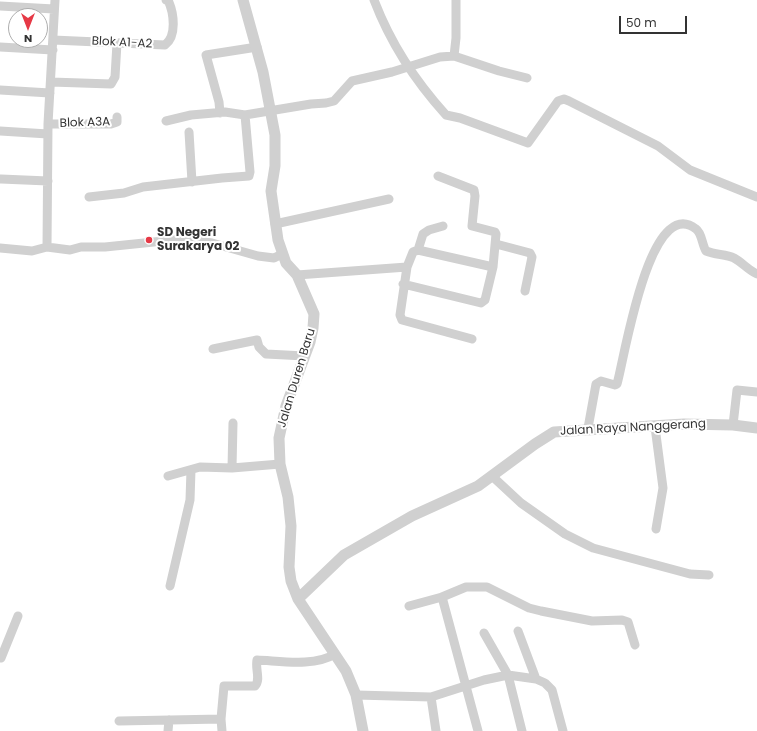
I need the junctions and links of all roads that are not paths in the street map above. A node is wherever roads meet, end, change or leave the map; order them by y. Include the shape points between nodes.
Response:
1 (166, 0) edge
2 (244, 0) edge
3 (374, 0) edge
4 (456, 0) edge
5 (54, 5) edge
6 (0, 6) edge
7 (53, 40) junction
8 (117, 43) junction
9 (0, 47) edge
10 (257, 47) junction
11 (53, 50) junction
12 (454, 56) junction
13 (409, 66) junction
14 (527, 78) dead end
15 (51, 82) junction
16 (0, 90) edge
17 (50, 93) junction
18 (271, 111) junction
19 (220, 113) junction
20 (245, 115) junction
21 (118, 117) dead end
22 (166, 121) dead end
23 (48, 124) junction
24 (0, 131) edge
25 (189, 132) dead end
26 (48, 134) junction
27 (438, 176) dead end
28 (1, 179) dead end
29 (48, 181) junction
30 (192, 182) junction
31 (89, 197) dead end
32 (757, 197) edge
33 (389, 199) dead end
34 (275, 224) junction
35 (443, 226) dead end
36 (496, 244) junction
37 (47, 247) junction
38 (0, 248) edge
39 (418, 250) junction
40 (282, 254) junction
41 (407, 267) junction
42 (493, 267) junction
43 (757, 274) edge
44 (297, 275) junction
45 (403, 284) junction
46 (526, 291) dead end
47 (472, 338) dead end
48 (213, 349) dead end
49 (305, 356) junction
50 (757, 392) edge
51 (233, 423) dead end
52 (733, 425) junction
53 (655, 427) junction
54 (588, 428) junction
55 (757, 428) edge
56 (280, 464) junction
57 (232, 468) junction
58 (191, 470) junction
59 (168, 476) dead end
60 (493, 477) junction
61 (656, 529) dead end
62 (709, 575) dead end
63 (170, 586) dead end
64 (442, 597) junction
65 (298, 599) junction
66 (409, 606) dead end
67 (18, 616) dead end
68 (518, 631) dead end
69 (484, 633) dead end
70 (635, 645) dead end
71 (335, 654) junction
72 (0, 659) edge
73 (508, 676) junction
74 (536, 679) junction
75 (466, 686) junction
76 (356, 695) junction
77 (432, 697) junction
78 (221, 719) junction
79 (169, 720) junction
80 (119, 721) dead end
81 (168, 731) edge
82 (222, 731) edge
83 (362, 731) edge
84 (436, 731) edge
85 (478, 731) edge
86 (522, 731) edge
87 (563, 731) edge

1 - 8 street, Blok A1-A2 via 171,6 173,35 170,41 165,45
2 - 10 street, Jalan Duren Baru
3 - 13 street via 384,27
4 - 12 street
5 - 6 street
5 - 7 street
7 - 8 street, Blok A1-A2
7 - 11 street
8 - 15 street via 115,77 111,84
9 - 11 street
10 - 18 street, Jalan Duren Baru
10 - 19 street via 206,55
11 - 15 street
12 - 13 street via 440,57
12 - 14 street
13 - 18 street via 352,81 334,101
13 - 32 street via 446,115 528,143 558,101 564,99 658,146 690,170
15 - 17 street
16 - 17 street
17 - 23 street
18 - 20 street
18 - 34 street, Jalan Duren Baru via 275,166 271,191
19 - 20 street
19 - 22 street via 186,116
20 - 30 street via 250,175
21 - 23 street, Blok A3A via 117,122 111,124
23 - 26 street
24 - 26 street
25 - 30 street
26 - 29 street
27 - 36 street via 474,190 472,226 495,232
28 - 29 street
29 - 37 street
30 - 31 street via 143,187
33 - 34 street
34 - 40 street, Jalan Duren Baru
35 - 39 street via 422,234
36 - 42 street
36 - 46 street via 530,253 532,257
37 - 38 street via 32,250
37 - 40 street via 70,250 183,239 212,243 258,256 274,258
39 - 41 street via 413,252
39 - 42 street
40 - 44 street, Jalan Duren Baru
41 - 44 street
41 - 45 street
42 - 45 street via 485,300 481,303
43 - 54 street via 734,258 706,251 698,230 693,227 680,225 671,228 654,255 640,288 617,384 601,381 596,384
44 - 49 street, Jalan Duren Baru via 314,314
45 - 47 street via 400,315 402,320
48 - 49 street via 257,340 266,354
49 - 56 street, Jalan Duren Baru via 284,412 279,438
50 - 52 street via 737,390
51 - 57 street
52 - 53 street, Jalan Raya Nanggerang via 684,424
52 - 55 street, Jalan Raya Nanggerang
53 - 54 street, Jalan Raya Nanggerang
53 - 61 street via 663,488
54 - 60 street, Jalan Raya Nanggerang via 554,432
56 - 57 street
56 - 65 street, Jalan Duren Baru via 288,497 291,526 289,567
57 - 58 street via 200,467
58 - 59 street
58 - 63 street via 190,500
60 - 62 street via 527,507 564,534 593,548 690,574
60 - 65 street, Jalan Raya Nanggerang via 412,516 344,555
64 - 66 street
64 - 70 street via 466,587 487,588 541,611 592,620 622,620 628,622
64 - 75 street
65 - 71 street, Jalan Duren Baru
67 - 72 street
68 - 74 street
69 - 73 street
71 - 76 street, Jalan Duren Baru via 346,671
71 - 78 street via 326,660 316,661 257,660 255,666 258,680 254,686 224,686
73 - 74 street
73 - 75 street
73 - 86 street
74 - 87 street via 552,690
75 - 77 street
75 - 85 street
76 - 77 street
76 - 83 street, Jalan Duren Baru
77 - 84 street
78 - 79 street
78 - 82 street
79 - 80 street
79 - 81 street

